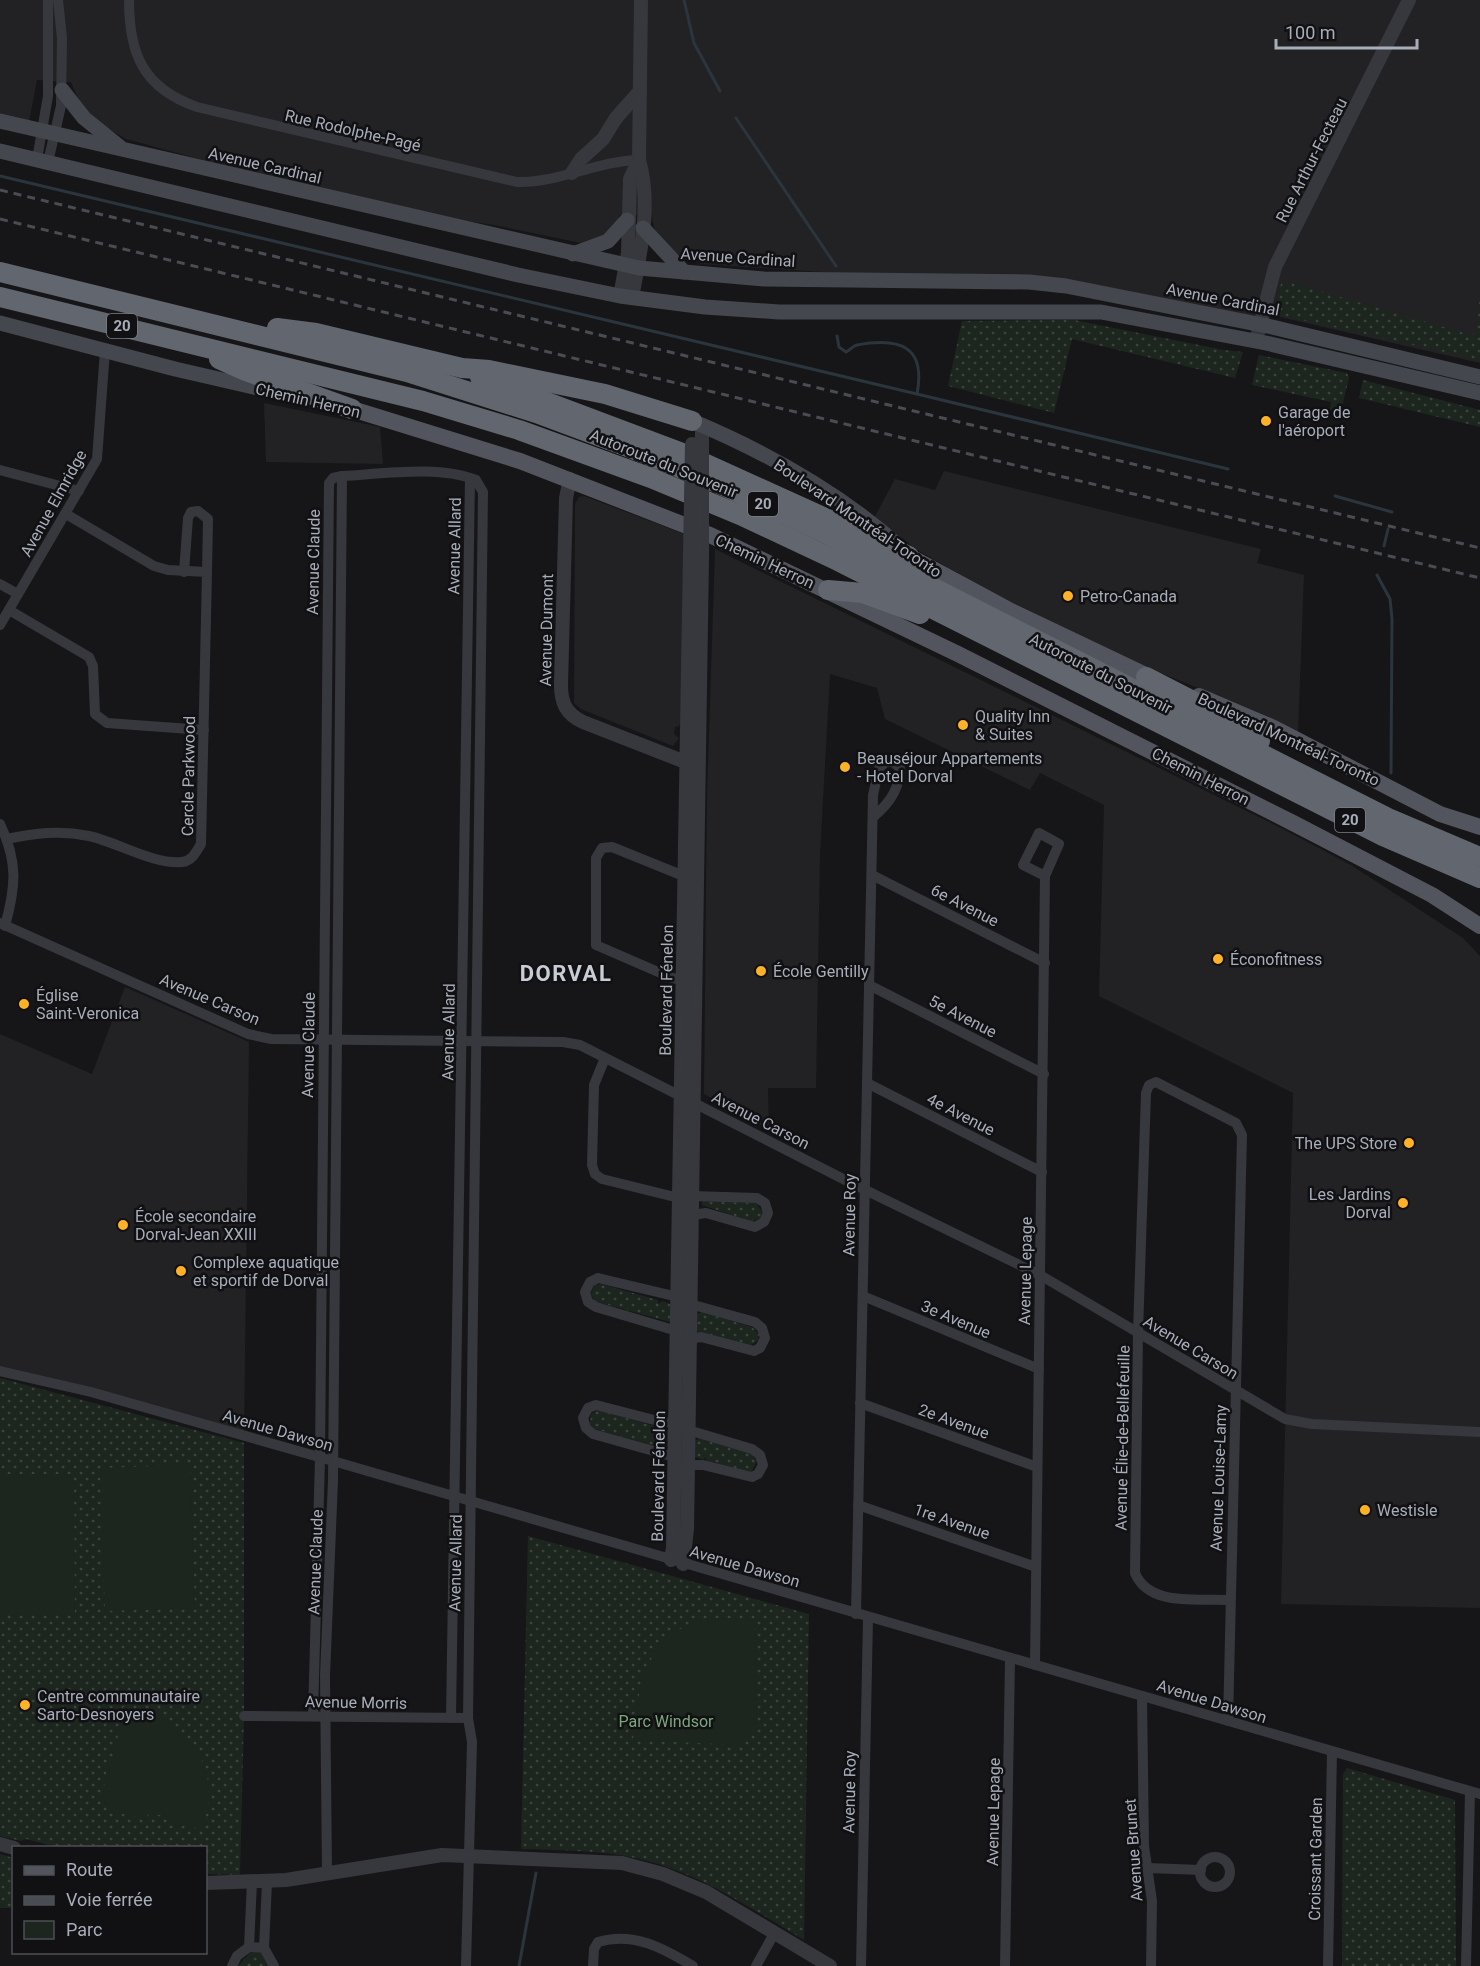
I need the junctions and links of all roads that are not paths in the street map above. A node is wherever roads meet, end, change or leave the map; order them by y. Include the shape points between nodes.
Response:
1 (48, 0) edge
2 (58, 0) edge
3 (129, 0) edge
4 (641, 0) edge
5 (1410, 0) edge
6 (62, 90) junction
7 (640, 92) junction
8 (0, 121) edge
9 (49, 133) junction
10 (0, 151) edge
11 (125, 151) junction
12 (42, 160) junction
13 (639, 160) junction
14 (572, 173) junction
15 (627, 220) junction
16 (644, 228) junction
17 (573, 254) junction
18 (633, 267) junction
19 (0, 272) edge
20 (684, 272) junction
21 (0, 297) edge
22 (626, 297) junction
23 (172, 314) junction
24 (0, 323) edge
25 (1260, 325) junction
26 (181, 341) junction
27 (1256, 341) junction
28 (105, 350) junction
29 (462, 368) junction
30 (1475, 374) edge
31 (1480, 393) edge
32 (352, 409) junction
33 (697, 423) junction
34 (0, 470) edge
35 (342, 476) junction
36 (470, 478) junction
37 (570, 479) junction
38 (79, 492) junction
39 (66, 514) junction
40 (909, 556) junction
41 (184, 572) junction
42 (207, 572) junction
43 (0, 584) edge
44 (828, 590) junction
45 (18, 594) junction
46 (9, 610) junction
47 (0, 625) edge
48 (982, 635) junction
49 (467, 675) junction
50 (481, 675) junction
51 (1146, 677) junction
52 (204, 730) junction
53 (692, 764) junction
54 (1318, 783) junction
55 (873, 817) junction
56 (0, 824) edge
57 (1480, 827) edge
58 (325, 838) junction
59 (7, 839) junction
60 (339, 839) junction
61 (465, 851) junction
62 (478, 851) junction
63 (1480, 857) edge
64 (872, 875) junction
65 (1045, 876) dead end
66 (1480, 878) edge
67 (691, 879) junction
68 (3, 925) edge
69 (1480, 926) edge
70 (1045, 963) junction
71 (683, 980) junction
72 (869, 985) junction
73 (323, 1039) junction
74 (337, 1040) junction
75 (463, 1041) junction
76 (476, 1041) junction
77 (605, 1058) junction
78 (1044, 1074) junction
79 (867, 1083) junction
80 (687, 1099) junction
81 (1241, 1128) joint
82 (1042, 1172) junction
83 (865, 1190) junction
84 (685, 1197) junction
85 (692, 1215) junction
86 (321, 1252) junction
87 (335, 1253) junction
88 (458, 1269) junction
89 (473, 1270) junction
90 (1040, 1275) junction
91 (863, 1296) junction
92 (684, 1300) junction
93 (677, 1331) junction
94 (1138, 1332) junction
95 (689, 1339) junction
96 (1039, 1370) junction
97 (0, 1371) edge
98 (1236, 1391) junction
99 (860, 1403) junction
100 (682, 1427) junction
101 (1480, 1432) edge
102 (675, 1457) junction
103 (320, 1458) junction
104 (333, 1461) junction
105 (687, 1465) junction
106 (1037, 1467) junction
107 (455, 1497) junction
108 (470, 1501) junction
109 (858, 1504) junction
110 (677, 1562) junction
111 (1036, 1567) junction
112 (1229, 1600) junction
113 (856, 1614) junction
114 (868, 1618) junction
115 (1010, 1659) junction
116 (1035, 1665) junction
117 (1142, 1696) junction
118 (244, 1716) dead end
119 (313, 1716) junction
120 (327, 1717) junction
121 (451, 1718) junction
122 (468, 1718) junction
123 (1228, 1721) junction
124 (1332, 1752) junction
125 (1475, 1793) edge
126 (470, 1856) junction
127 (1148, 1868) junction
128 (1201, 1870) dead end
129 (327, 1872) junction
130 (207, 1882) edge
131 (252, 1882) junction
132 (267, 1882) junction
133 (775, 1932) junction
134 (249, 1947) junction
135 (264, 1948) junction
136 (232, 1966) edge
137 (274, 1966) edge
138 (466, 1966) edge
139 (593, 1966) edge
140 (693, 1966) edge
141 (756, 1966) edge
142 (830, 1966) edge
143 (861, 1966) edge
144 (1005, 1966) edge
145 (1150, 1966) edge
146 (1328, 1966) edge
147 (1466, 1966) edge

1 - 9 street
2 - 6 street
3 - 14 street, Rue Rodolphe-Pagé via 132,37 144,69 162,90 187,103 509,181 534,182
4 - 7 street
5 - 25 street, Rue Arthur-Fecteau via 1275,267
6 - 9 street via 60,119
6 - 11 main road via 84,118
7 - 13 street
7 - 14 street
8 - 9 main road, Avenue Cardinal
9 - 11 main road, Avenue Cardinal
9 - 12 street
10 - 12 main road
11 - 17 main road, Avenue Cardinal
12 - 22 main road via 518,275
13 - 14 street, Rue Rodolphe-Pagé
13 - 15 street via 630,179
13 - 16 street via 645,180
15 - 17 main road via 608,240
15 - 18 street
16 - 18 street
16 - 20 main road
17 - 18 main road, Avenue Cardinal
18 - 20 main road, Avenue Cardinal
18 - 22 street
19 - 23 highway, Autoroute du Souvenir / 20
20 - 25 main road, Avenue Cardinal via 790,280 1035,282
21 - 26 highway, Autoroute du Souvenir / 20
22 - 27 main road via 779,312 1092,311
23 - 29 highway via 315,333
23 - 54 highway, Autoroute du Souvenir / 20 via 454,386 669,463 831,536
24 - 28 main road, Chemin Herron
25 - 27 street, Rue Arthur-Fecteau
25 - 30 main road, Avenue Cardinal
26 - 32 highway via 246,371
26 - 48 highway, Autoroute du Souvenir / 20 via 423,401 592,456 777,532
27 - 31 main road
28 - 32 main road, Chemin Herron
28 - 38 street, Avenue Elmridge via 99,452
29 - 33 highway via 612,395
29 - 40 highway via 690,456
32 - 37 main road, Chemin Herron
33 - 40 main road, Boulevard Montréal-Toronto via 802,477 888,536
33 - 53 street, Boulevard Fénelon, bridge
34 - 38 street
35 - 36 street via 410,472
35 - 58 street, Avenue Claude via 329,483
35 - 60 street, Avenue Claude
36 - 49 street, Avenue Allard
36 - 50 street, Avenue Allard via 480,483 483,492
37 - 44 main road, Chemin Herron via 691,526
37 - 53 street, Avenue Dumont via 566,498 561,685 564,707 582,722
38 - 39 street, Avenue Elmridge
39 - 41 street via 154,566
39 - 45 street, Avenue Elmridge
40 - 51 main road, Boulevard Montréal-Toronto
41 - 42 street
41 - 42 street, Cercle Parkwood via 188,518 191,512 198,511 208,519
42 - 52 street, Cercle Parkwood
43 - 45 street
44 - 48 highway via 862,593
44 - 69 main road, Chemin Herron via 1293,823 1432,895
45 - 46 street, Avenue Elmridge
46 - 47 street, Avenue Elmridge
46 - 52 street via 89,657 93,666 95,714 107,723
48 - 66 highway, Autoroute du Souvenir / 20 via 1383,837
49 - 50 street
49 - 61 street, Avenue Allard
50 - 62 street, Avenue Allard
51 - 54 highway via 1226,718
51 - 57 main road, Boulevard Montréal-Toronto via 1242,713 1440,814
52 - 59 street, Cercle Parkwood via 201,844 193,857 184,862 168,862 90,836 47,831
53 - 67 street, Boulevard Fénelon
54 - 63 highway, Autoroute du Souvenir / 20
55 - 55 street, Avenue Roy via 891,797 900,778 900,768 893,762 879,768
55 - 64 street, Avenue Roy
56 - 59 street
58 - 60 street
58 - 73 street, Avenue Claude
59 - 68 street via 15,881
60 - 74 street, Avenue Claude
61 - 62 street
61 - 75 street, Avenue Allard
62 - 76 street, Avenue Allard
64 - 70 street, 6e Avenue
64 - 72 street, Avenue Roy
65 - 70 street, Avenue Lepage
67 - 71 street, Boulevard Fénelon
67 - 71 street via 612,847 602,848 596,858 596,945
67 - 80 street, Boulevard Fénelon
68 - 73 street, Avenue Carson via 248,1034 271,1039
70 - 78 street, Avenue Lepage
71 - 80 street, Boulevard Fénelon
72 - 78 street, 5e Avenue
72 - 79 street, Avenue Roy
73 - 74 street, Avenue Carson
73 - 86 street, Avenue Claude
74 - 75 street, Avenue Carson
74 - 87 street, Avenue Claude
75 - 76 street, Avenue Carson
75 - 88 street, Avenue Allard
76 - 77 street, Avenue Carson via 568,1042
76 - 89 street, Avenue Allard
77 - 80 street, Avenue Carson
77 - 84 street via 594,1084 595,1174 602,1179
78 - 82 street, Avenue Lepage
79 - 82 street, 4e Avenue
79 - 83 street, Avenue Roy
80 - 83 street, Avenue Carson
80 - 84 street, Boulevard Fénelon
81 - 94 street, Avenue Élie-de-Bellefeuille via 1156,1082 1149,1085
81 - 98 street, Avenue Louise-Lamy
82 - 90 street, Avenue Lepage
83 - 90 street, Avenue Carson
83 - 91 street, Avenue Roy
84 - 85 street, Boulevard Fénelon
84 - 85 street via 758,1198 768,1212 764,1222 755,1227 706,1213
84 - 92 street, Boulevard Fénelon
85 - 92 street, Boulevard Fénelon
86 - 87 street
86 - 103 street, Avenue Claude
87 - 104 street, Avenue Claude
88 - 89 street
88 - 107 street, Avenue Allard
89 - 108 street, Avenue Allard
90 - 94 street, Avenue Carson
90 - 96 street, Avenue Lepage
91 - 96 street, 3e Avenue
91 - 99 street, Avenue Roy
92 - 93 street, Boulevard Fénelon
92 - 93 street via 598,1278 590,1282 585,1292 588,1302 596,1308
92 - 95 street, Boulevard Fénelon
92 - 95 street via 755,1322 765,1338 754,1351 701,1338
93 - 100 street, Boulevard Fénelon
94 - 98 street, Avenue Carson
94 - 112 street, Avenue Élie-de-Bellefeuille via 1135,1573 1139,1584 1160,1597
95 - 100 street, Boulevard Fénelon
96 - 106 street, Avenue Lepage
97 - 103 street, Avenue Dawson
98 - 101 street, Avenue Carson via 1295,1422
98 - 112 street, Avenue Louise-Lamy
99 - 106 street, 2e Avenue
99 - 109 street, Avenue Roy
100 - 102 street, Boulevard Fénelon
100 - 102 street via 596,1404 588,1408 583,1418 593,1434
100 - 105 street, Boulevard Fénelon
100 - 105 street via 752,1449 760,1455 763,1465 752,1477
102 - 110 street, Boulevard Fénelon
103 - 104 street, Avenue Dawson
103 - 119 street, Avenue Claude
104 - 107 street, Avenue Dawson
104 - 120 street, Avenue Claude
105 - 110 street, Boulevard Fénelon via 686,1552
106 - 111 street, Avenue Lepage
107 - 108 street, Avenue Dawson
107 - 121 street, Avenue Allard
108 - 110 street, Avenue Dawson
108 - 122 street, Avenue Allard
109 - 111 street, 1re Avenue
109 - 113 street, Avenue Roy
110 - 113 street, Avenue Dawson
111 - 116 street, Avenue Lepage
112 - 123 street, Avenue Louise-Lamy
113 - 114 street, Avenue Dawson
114 - 115 street, Avenue Dawson
114 - 143 street, Avenue Roy
115 - 116 street, Avenue Dawson
115 - 144 street, Avenue Lepage
116 - 117 street, Avenue Dawson
117 - 123 street, Avenue Dawson
117 - 127 street, Avenue Brunet via 1144,1846
118 - 119 street, Avenue Morris
119 - 120 street, Avenue Morris
120 - 121 street, Avenue Morris
120 - 129 street, Avenue Claude
121 - 122 street, Avenue Morris
122 - 126 street, Avenue Allard via 472,1742
123 - 124 street, Avenue Dawson
124 - 125 street, Avenue Dawson
124 - 146 street, Croissant Garden
125 - 147 street
126 - 129 street via 409,1859
126 - 133 street via 608,1862 643,1868 706,1892
126 - 138 street, Avenue Allard
127 - 128 street
127 - 145 street, Avenue Brunet via 1152,1901
129 - 132 street
130 - 131 street
131 - 132 street
131 - 134 street
132 - 135 street
133 - 141 street
133 - 142 street
134 - 135 street
134 - 136 street
135 - 137 street
139 - 140 street via 598,1942 636,1940 655,1944

